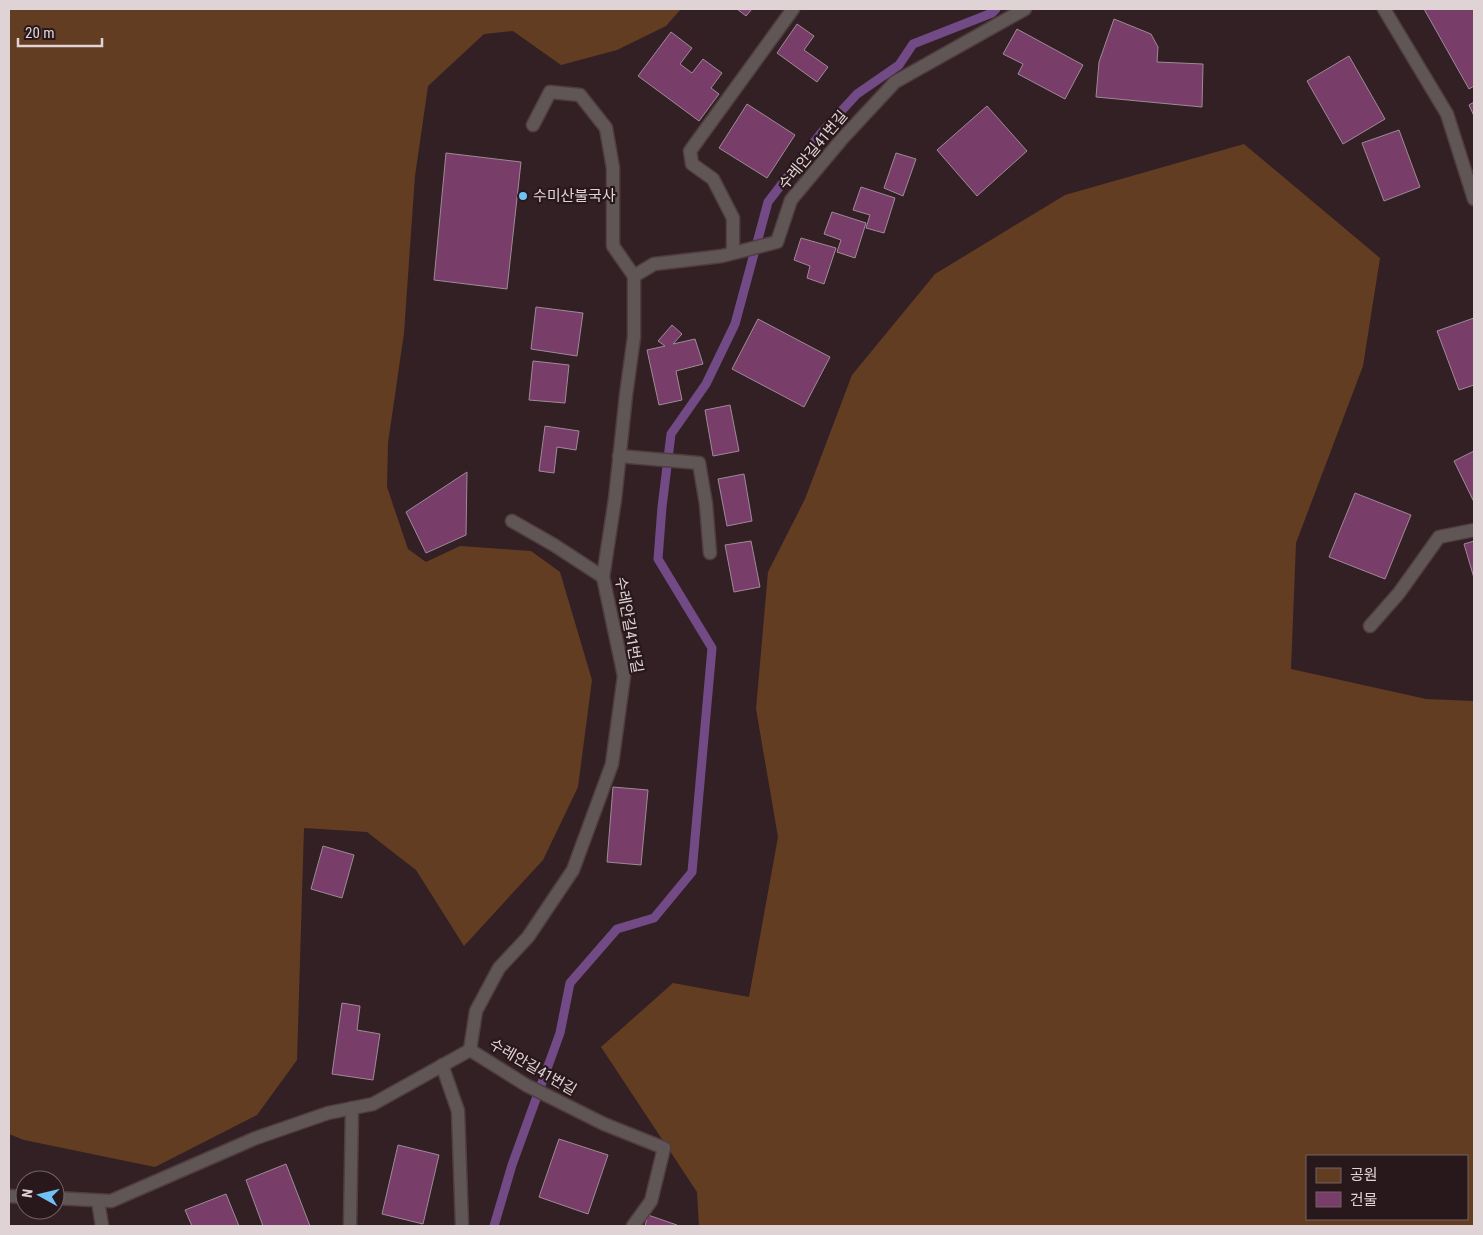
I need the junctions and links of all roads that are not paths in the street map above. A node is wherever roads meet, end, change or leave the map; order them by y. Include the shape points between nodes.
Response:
1 (794, 9) edge
2 (1026, 9) edge
3 (1384, 9) edge
4 (533, 125) dead end
5 (1474, 199) edge
6 (739, 252) junction
7 (634, 276) junction
8 (620, 456) junction
9 (512, 521) dead end
10 (1474, 530) edge
11 (710, 553) dead end
12 (603, 577) junction
13 (1370, 626) dead end
14 (470, 1050) junction
15 (442, 1065) junction
16 (352, 1108) junction
17 (65, 1199) edge
18 (98, 1201) junction
19 (102, 1226) edge
20 (350, 1226) edge
21 (462, 1226) edge
22 (633, 1226) edge

1 - 6 lane via 690,151 692,164 713,179 733,218
2 - 6 lane, 수레안길41번길 via 895,82 791,200 778,242
3 - 5 lane via 1446,114
4 - 7 lane via 550,92 580,95 606,128 613,168 612,246
6 - 7 lane, 수레안길41번길 via 654,264
7 - 8 lane, 수레안길41번길 via 634,337
8 - 11 lane via 699,463
8 - 12 lane, 수레안길41번길
9 - 12 lane
10 - 13 lane via 1440,537 1400,593
12 - 14 lane, 수레안길41번길 via 624,676 612,764 573,870 528,937 499,968 476,1011
14 - 15 lane
14 - 22 lane, 수레안길41번길 via 528,1086 604,1124 664,1148 651,1201
15 - 16 lane via 373,1104
15 - 21 lane via 458,1111
16 - 18 lane via 256,1138 110,1202
16 - 20 lane
17 - 18 lane
18 - 19 lane

